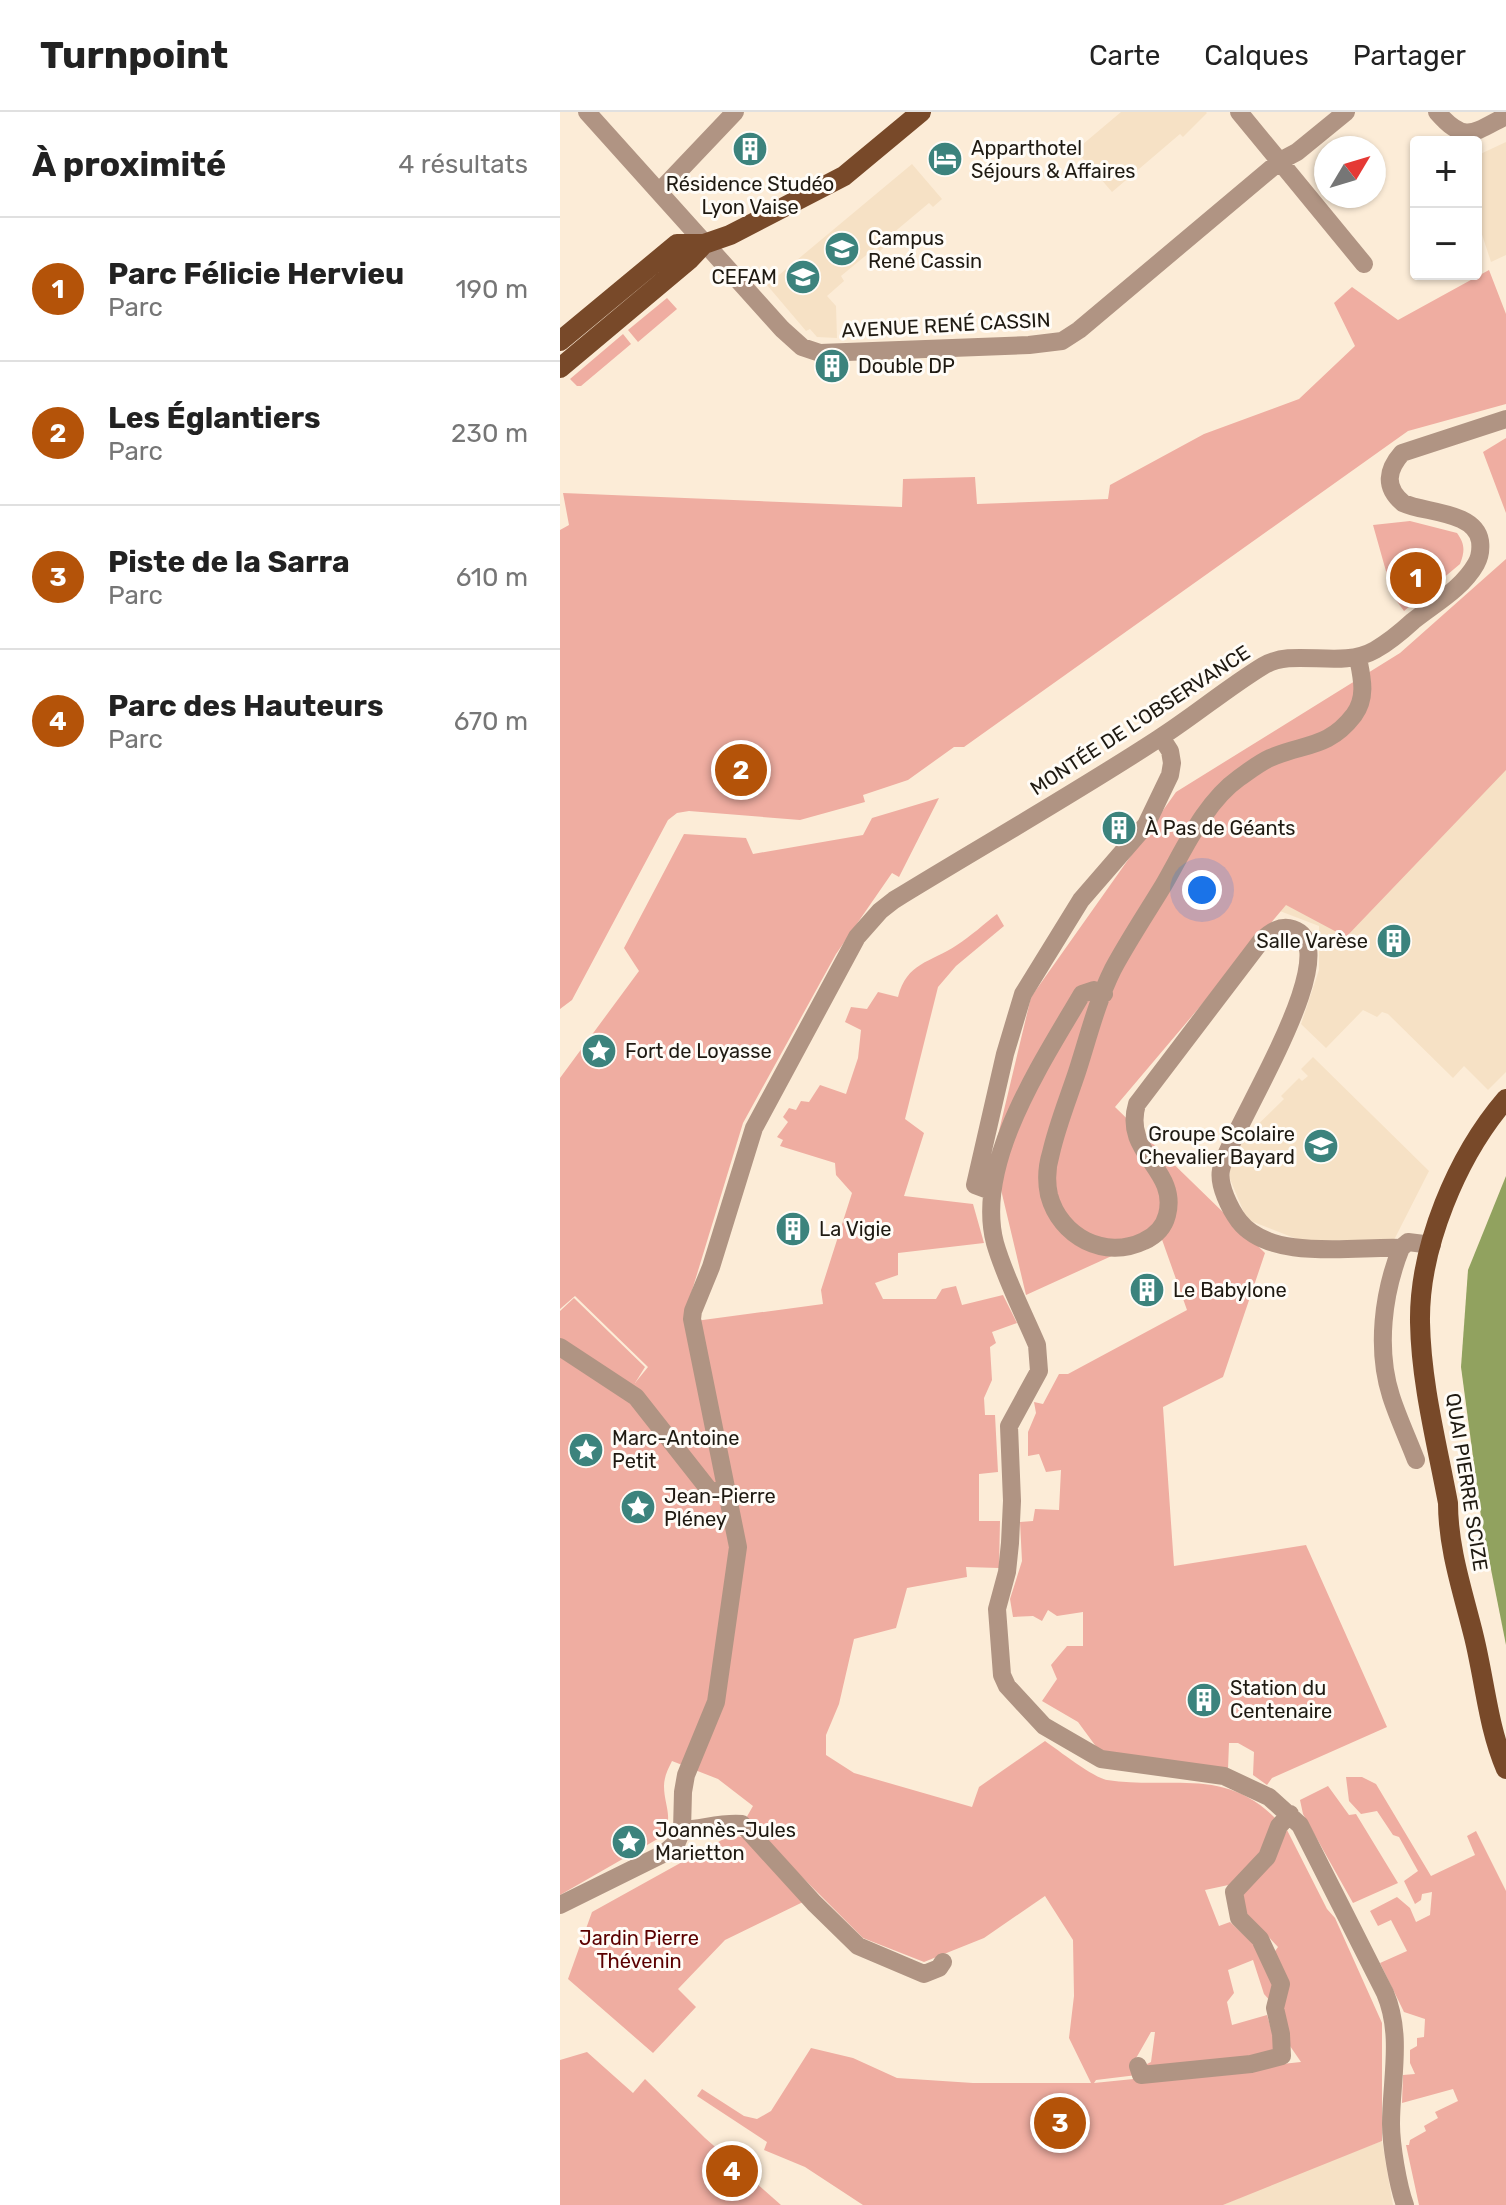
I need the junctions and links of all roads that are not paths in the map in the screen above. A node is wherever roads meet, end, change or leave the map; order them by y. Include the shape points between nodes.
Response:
1 (587, 112) edge
2 (735, 112) edge
3 (921, 112) edge
4 (1239, 112) edge
5 (1346, 112) edge
6 (1437, 112) edge
7 (1506, 116) edge
8 (1280, 161) junction
9 (659, 192) junction
10 (704, 244) junction
11 (1364, 264) dead end
12 (560, 341) edge
13 (560, 368) edge
14 (1506, 419) edge
15 (1359, 664) junction
16 (1161, 737) junction
17 (1104, 994) junction
18 (1506, 1099) edge
19 (991, 1191) junction
20 (1401, 1248) junction
21 (1430, 1252) junction
22 (560, 1347) edge
23 (1439, 1455) junction
24 (728, 1491) junction
25 (1506, 1769) edge
26 (1290, 1814) junction
27 (679, 1836) junction
28 (560, 1905) edge
29 (943, 1962) dead end
30 (1138, 2066) dead end
31 (1405, 2205) edge

1 - 9 street, AVENUE RENÉ CASSIN
2 - 9 street
3 - 10 main road via 844,176
4 - 8 street
5 - 8 street, AVENUE RENÉ CASSIN
6 - 7 street via 1463,134
8 - 10 street, AVENUE RENÉ CASSIN via 1062,341 820,353 802,347 782,329
8 - 11 street
9 - 10 street, AVENUE RENÉ CASSIN
10 - 12 main road via 677,244
10 - 13 main road
14 - 15 street via 1402,453 1393,463 1389,474 1395,496 1465,522 1480,537 1480,551 1473,569 1401,645 1385,658
15 - 16 street, MONTÉE DE L'OBSERVANCE via 1256,672
15 - 17 street via 1364,692 1360,706 1333,737 1269,758 1235,781 1206,813
16 - 19 street via 1171,754 1170,775 1146,825 1081,900 1023,994 975,1185
16 - 24 street, MONTÉE DE L'OBSERVANCE via 894,900 862,930 844,957 754,1128 693,1311
17 - 19 street via 1082,994 1043,1061 1008,1136
17 - 20 street via 1047,1173 1056,1212 1075,1235 1104,1248 1125,1248 1150,1238 1164,1224 1167,1186 1137,1140 1137,1104 1261,941 1287,927 1304,936 1307,975 1291,1025 1230,1143 1220,1176 1224,1190 1246,1228 1287,1248
18 - 21 main road, QUAI PIERRE SCIZE via 1457,1175
19 - 26 street via 995,1241 1039,1358 1039,1371 1009,1426 1010,1543 997,1609 1004,1681 1044,1726 1101,1759 1224,1776 1257,1789
20 - 21 street via 1408,1242
20 - 23 street via 1386,1306 1383,1362 1412,1462
21 - 23 main road, QUAI PIERRE SCIZE via 1420,1320
22 - 24 street via 636,1397 710,1491
23 - 25 main road, QUAI PIERRE SCIZE via 1461,1593
24 - 27 street, MONTÉE DE L'OBSERVANCE via 738,1547 716,1702 686,1775
26 - 30 street via 1279,1826 1267,1857 1234,1892 1239,1918 1260,1939 1281,1984 1275,2008 1282,2056 1141,2075
26 - 31 street via 1390,2004 1395,2037 1391,2128
27 - 28 street via 663,1854
27 - 29 street via 723,1822 742,1824 858,1946 924,1974

